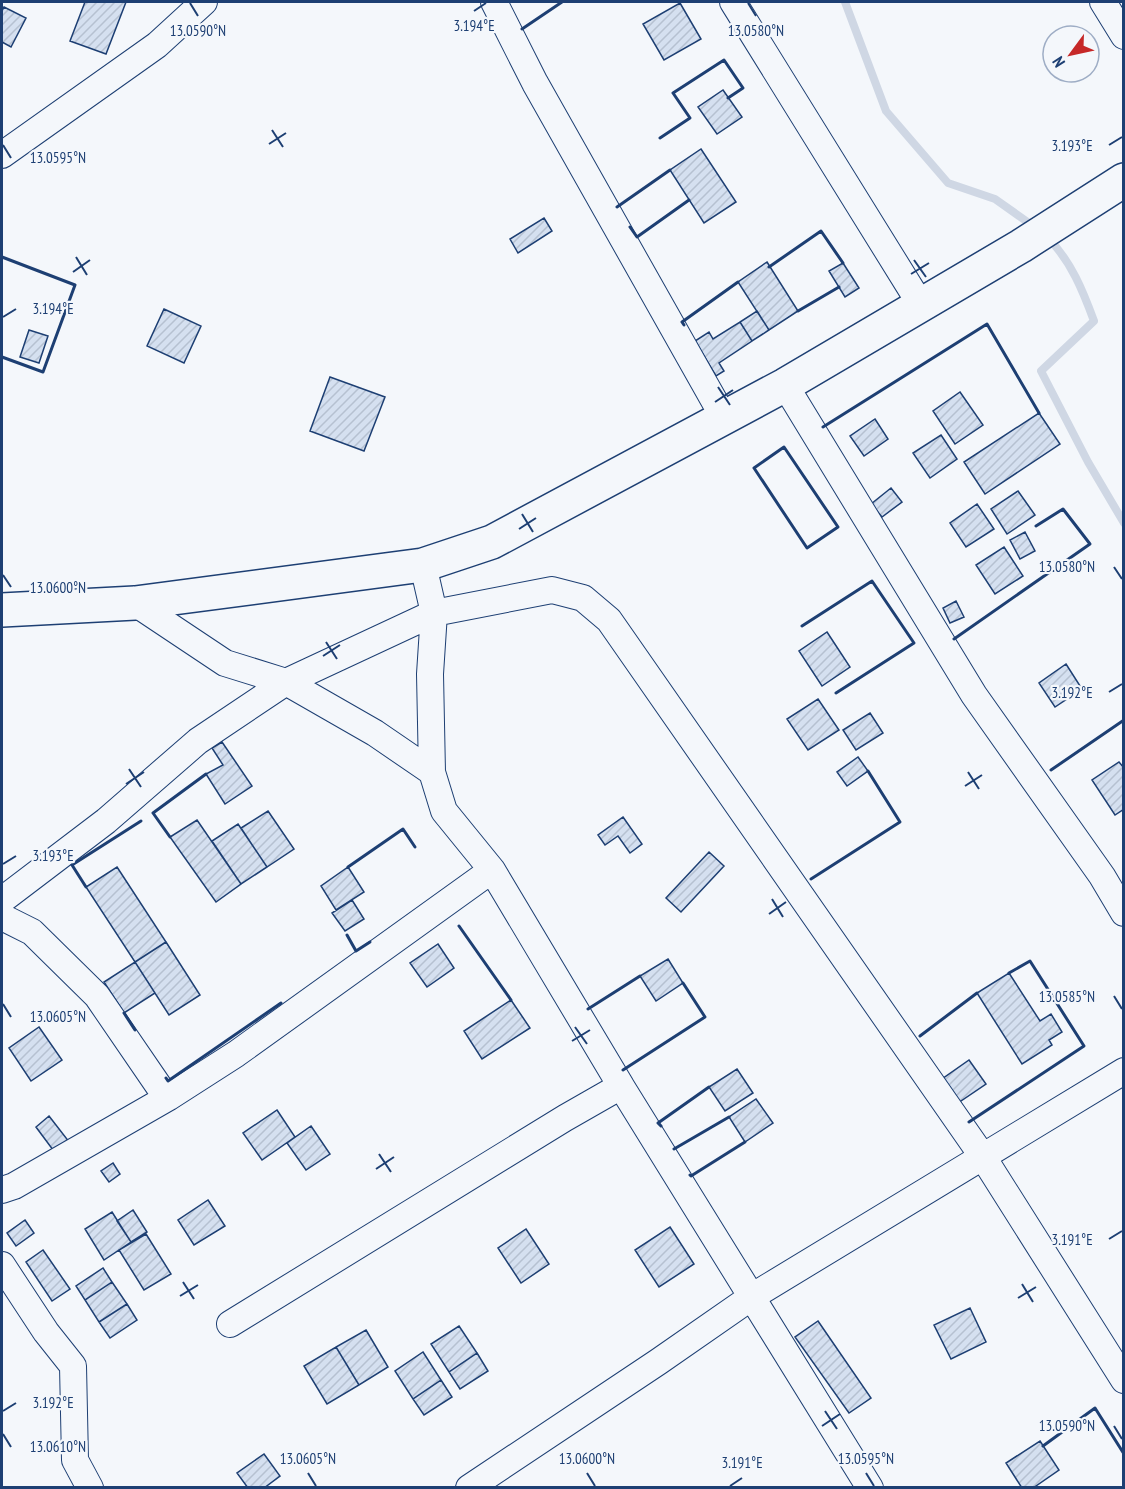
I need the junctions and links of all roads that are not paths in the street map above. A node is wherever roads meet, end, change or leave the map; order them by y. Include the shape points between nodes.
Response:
1 (204, 2) edge
2 (494, 2) edge
3 (733, 2) edge
4 (1103, 2) edge
5 (1124, 36) edge
6 (2, 152) edge
7 (1124, 180) edge
8 (921, 305) junction
9 (785, 385) junction
10 (724, 418) junction
11 (423, 565) junction
12 (135, 603) junction
13 (2, 610) edge
14 (434, 613) junction
15 (285, 682) junction
16 (432, 772) junction
17 (492, 870) junction
18 (2, 900) edge
19 (1124, 913) edge
20 (2, 917) edge
21 (1124, 1071) edge
22 (621, 1086) junction
23 (169, 1097) junction
24 (983, 1157) junction
25 (2, 1190) edge
26 (2, 1265) edge
27 (753, 1296) junction
28 (230, 1324) dead end
29 (1124, 1380) edge
30 (90, 1488) edge
31 (469, 1488) edge
32 (870, 1488) edge

1 - 6 street via 157,45
2 - 10 street via 535,83
3 - 8 street
4 - 5 street
7 - 8 main road
8 - 9 main road
9 - 10 main road
9 - 19 street via 974,695
10 - 11 main road via 492,542
11 - 12 main road
11 - 14 street
12 - 13 main road
12 - 15 street via 225,663
14 - 15 street
14 - 16 street via 430,674
14 - 24 street via 552,590 583,598 609,620
15 - 16 street via 375,733
15 - 18 street via 198,741 106,821
16 - 17 street via 444,810
17 - 22 street
17 - 23 street via 236,1054
20 - 23 street via 32,932 97,996
21 - 24 street
22 - 27 street
22 - 28 street
23 - 25 street
24 - 27 street
24 - 29 street
26 - 30 street via 73,1366 75,1460
27 - 31 street
27 - 32 street

